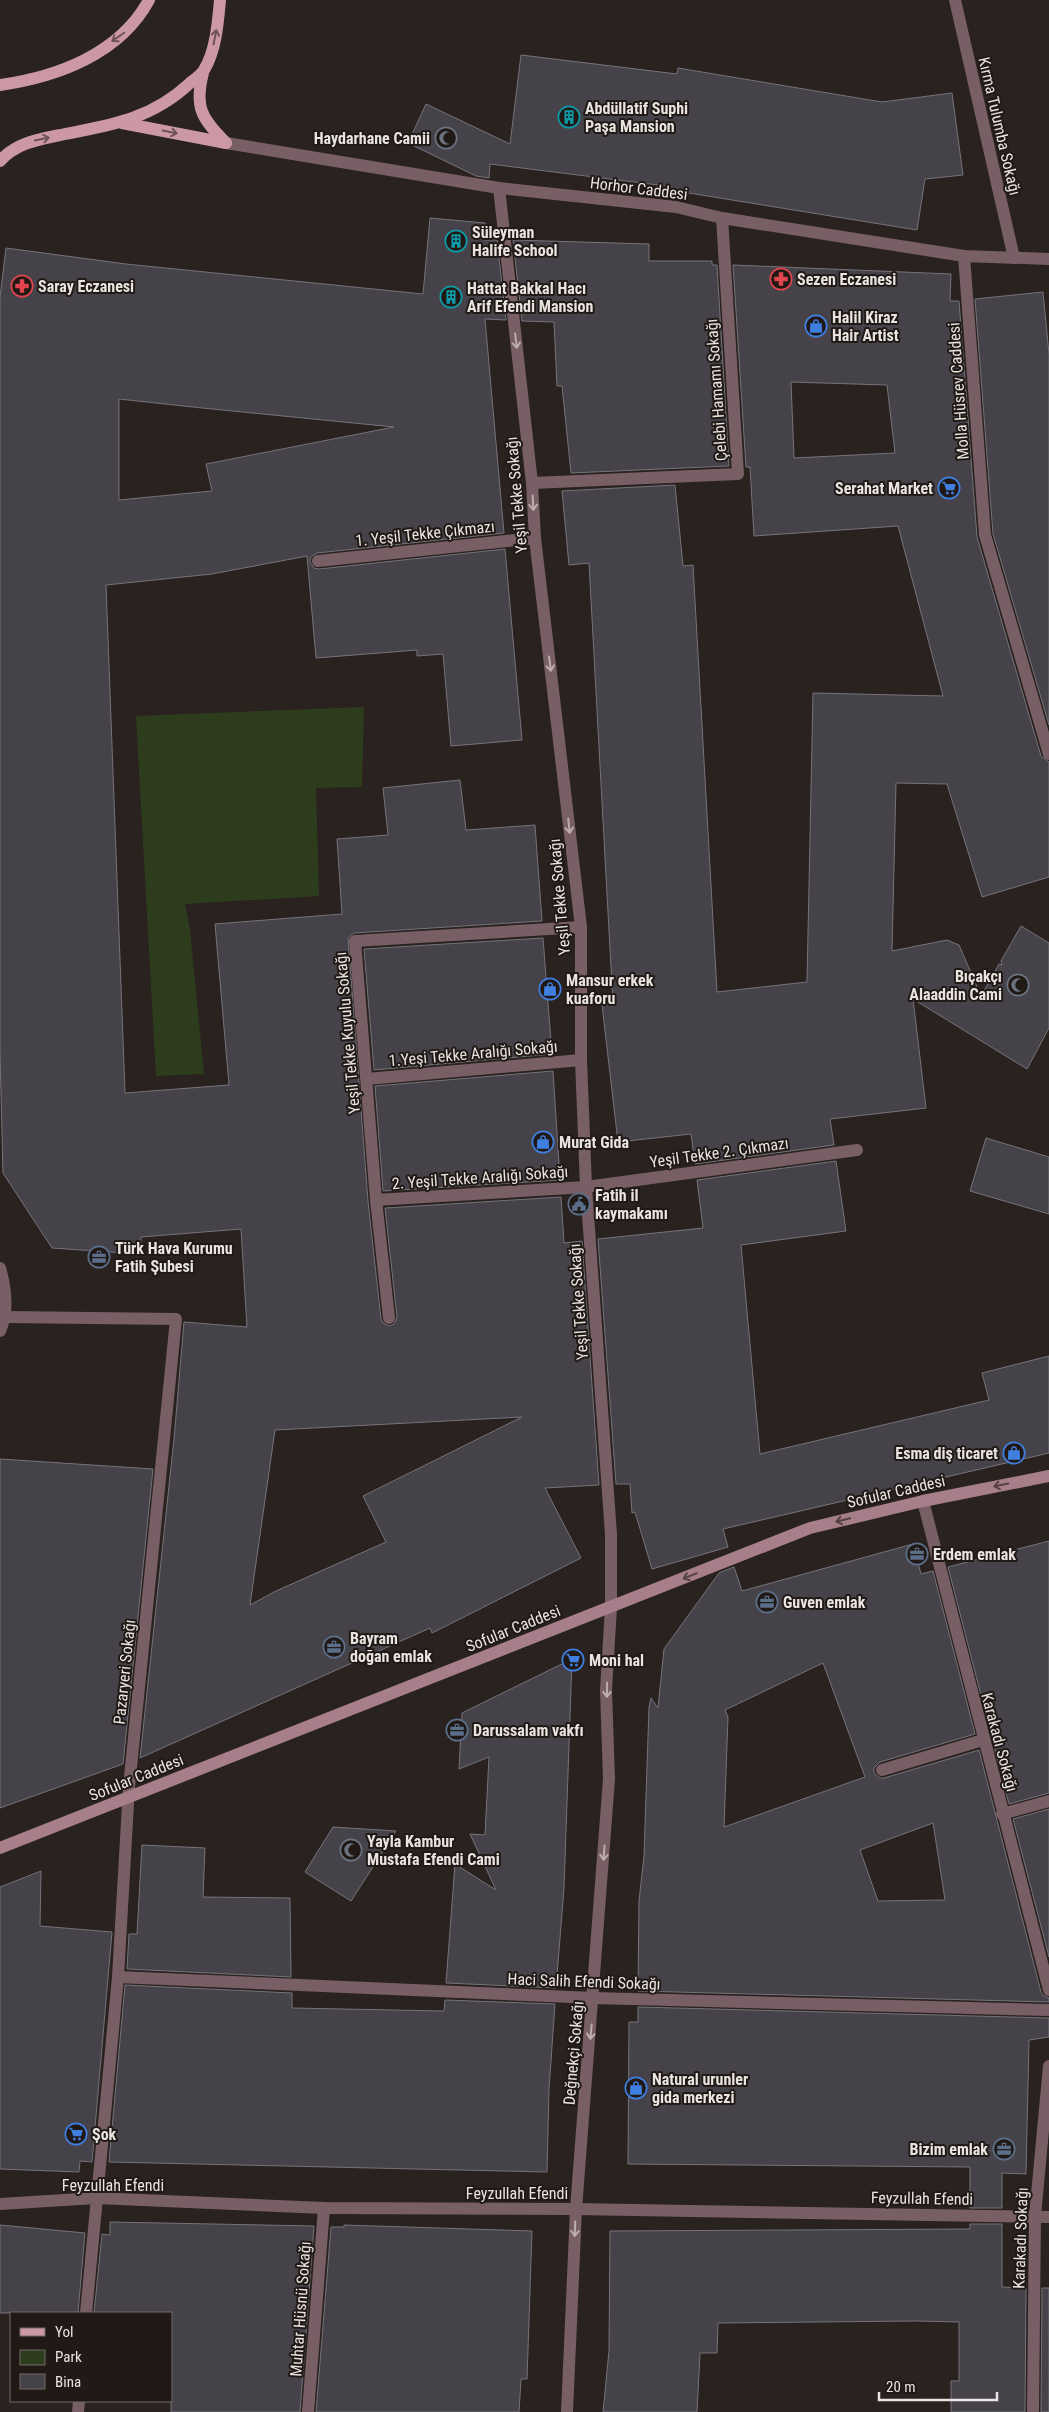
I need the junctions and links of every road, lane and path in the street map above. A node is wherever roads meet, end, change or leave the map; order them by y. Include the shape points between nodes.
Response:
1 (149, 0) edge
2 (220, 0) edge
3 (955, 0) edge
4 (204, 71) junction
5 (0, 85) edge
6 (122, 123) junction
7 (226, 143) junction
8 (0, 161) edge
9 (499, 188) junction
10 (722, 218) junction
11 (964, 256) junction
12 (1014, 258) junction
13 (1049, 259) edge
14 (532, 483) junction
15 (535, 538) junction
16 (318, 561) dead end
17 (1049, 754) edge
18 (580, 927) junction
19 (581, 1060) junction
20 (367, 1079) junction
21 (858, 1150) dead end
22 (586, 1187) junction
23 (376, 1200) junction
24 (0, 1268) edge
25 (6, 1318) junction
26 (389, 1318) dead end
27 (0, 1331) edge
28 (1049, 1476) edge
29 (923, 1501) junction
30 (611, 1607) junction
31 (983, 1740) junction
32 (882, 1770) dead end
33 (128, 1798) junction
34 (1049, 1801) edge
35 (1002, 1814) junction
36 (0, 1848) edge
37 (118, 1977) junction
38 (1049, 1990) edge
39 (593, 1998) junction
40 (1049, 2010) edge
41 (1049, 2066) edge
42 (96, 2198) junction
43 (0, 2204) edge
44 (324, 2208) junction
45 (576, 2209) junction
46 (1035, 2216) junction
47 (1049, 2217) edge
48 (86, 2312) edge
49 (308, 2412) edge
50 (567, 2412) edge
51 (1033, 2412) edge

1 -> 5 main road via 125,32 82,63 33,80
4 -> 2 main road via 212,52
3 - 12 street, Kırma Tulumba Sokağı
4 - 6 main road via 163,104
4 - 7 main road via 198,91 202,112
6 -> 7 main road
8 -> 6 main road via 8,152 28,142
7 - 9 street, Horhor Caddesi
9 - 10 street, Horhor Caddesi via 676,207
9 -> 14 street, Yeşil Tekke Sokağı
10 - 11 street, Horhor Caddesi
10 - 14 street, Çelebi Hamamı Sokağı via 738,474
11 - 12 street, Horhor Caddesi
11 - 17 street, Molla Hüsrev Caddesi via 986,535
12 - 13 street, Horhor Caddesi
14 -> 15 street, Yeşil Tekke Sokağı
15 - 16 street, 1. Yeşil Tekke Çıkmazı
15 -> 18 street, Yeşil Tekke Sokağı
18 - 19 street, Yeşil Tekke Sokağı
18 - 20 street, Yeşil Tekke Kuyulu Sokağı via 355,941
19 - 20 street, 1.Yeşi Tekke Aralığı Sokağı
19 - 22 street, Yeşil Tekke Sokağı
20 - 23 street, Yeşil Tekke Kuyulu Sokağı
21 - 22 street, Yeşil Tekke 2. Çıkmazı
22 - 23 street, 2. Yeşil Tekke Aralığı Sokağı
22 - 30 street, Yeşil Tekke Sokağı via 611,1534
23 - 26 street, Yeşil Tekke Kuyulu Sokağı
24 - 25 street
25 - 27 street
25 - 33 street, Pazaryeri Sokağı via 176,1319
28 -> 29 main road, Sofular Caddesi
29 -> 30 main road, Sofular Caddesi via 810,1528
29 - 31 street, Karakadı Sokağı
30 - 33 main road, Sofular Caddesi
30 -> 39 street, Değnekçi Sokağı via 606,1690 609,1779
31 - 32 street
31 - 35 street, Karakadı Sokağı
33 - 36 main road, Sofular Caddesi
33 - 37 street, Pazaryeri Sokağı
34 - 35 street
35 - 38 street, Karakadı Sokağı
37 - 39 street, Haci Salih Efendi Sokağı
37 - 42 street, Pazaryeri Sokağı
39 - 40 street, Haci Salih Efendi Sokağı
39 -> 45 street, Değnekçi Sokağı
41 - 46 street, Karakadı Sokağı
42 - 43 street, Feyzullah Efendi
42 - 44 street, Feyzullah Efendi
42 - 48 street, Pazaryeri Sokağı
44 - 45 street, Feyzullah Efendi
44 - 49 street, Muhtar Hüsnü Sokağı
45 - 46 street, Feyzullah Efendi
45 -> 50 street, Değnekçi Sokağı
46 - 47 street, Feyzullah Efendi
46 - 51 street, Karakadı Sokağı

